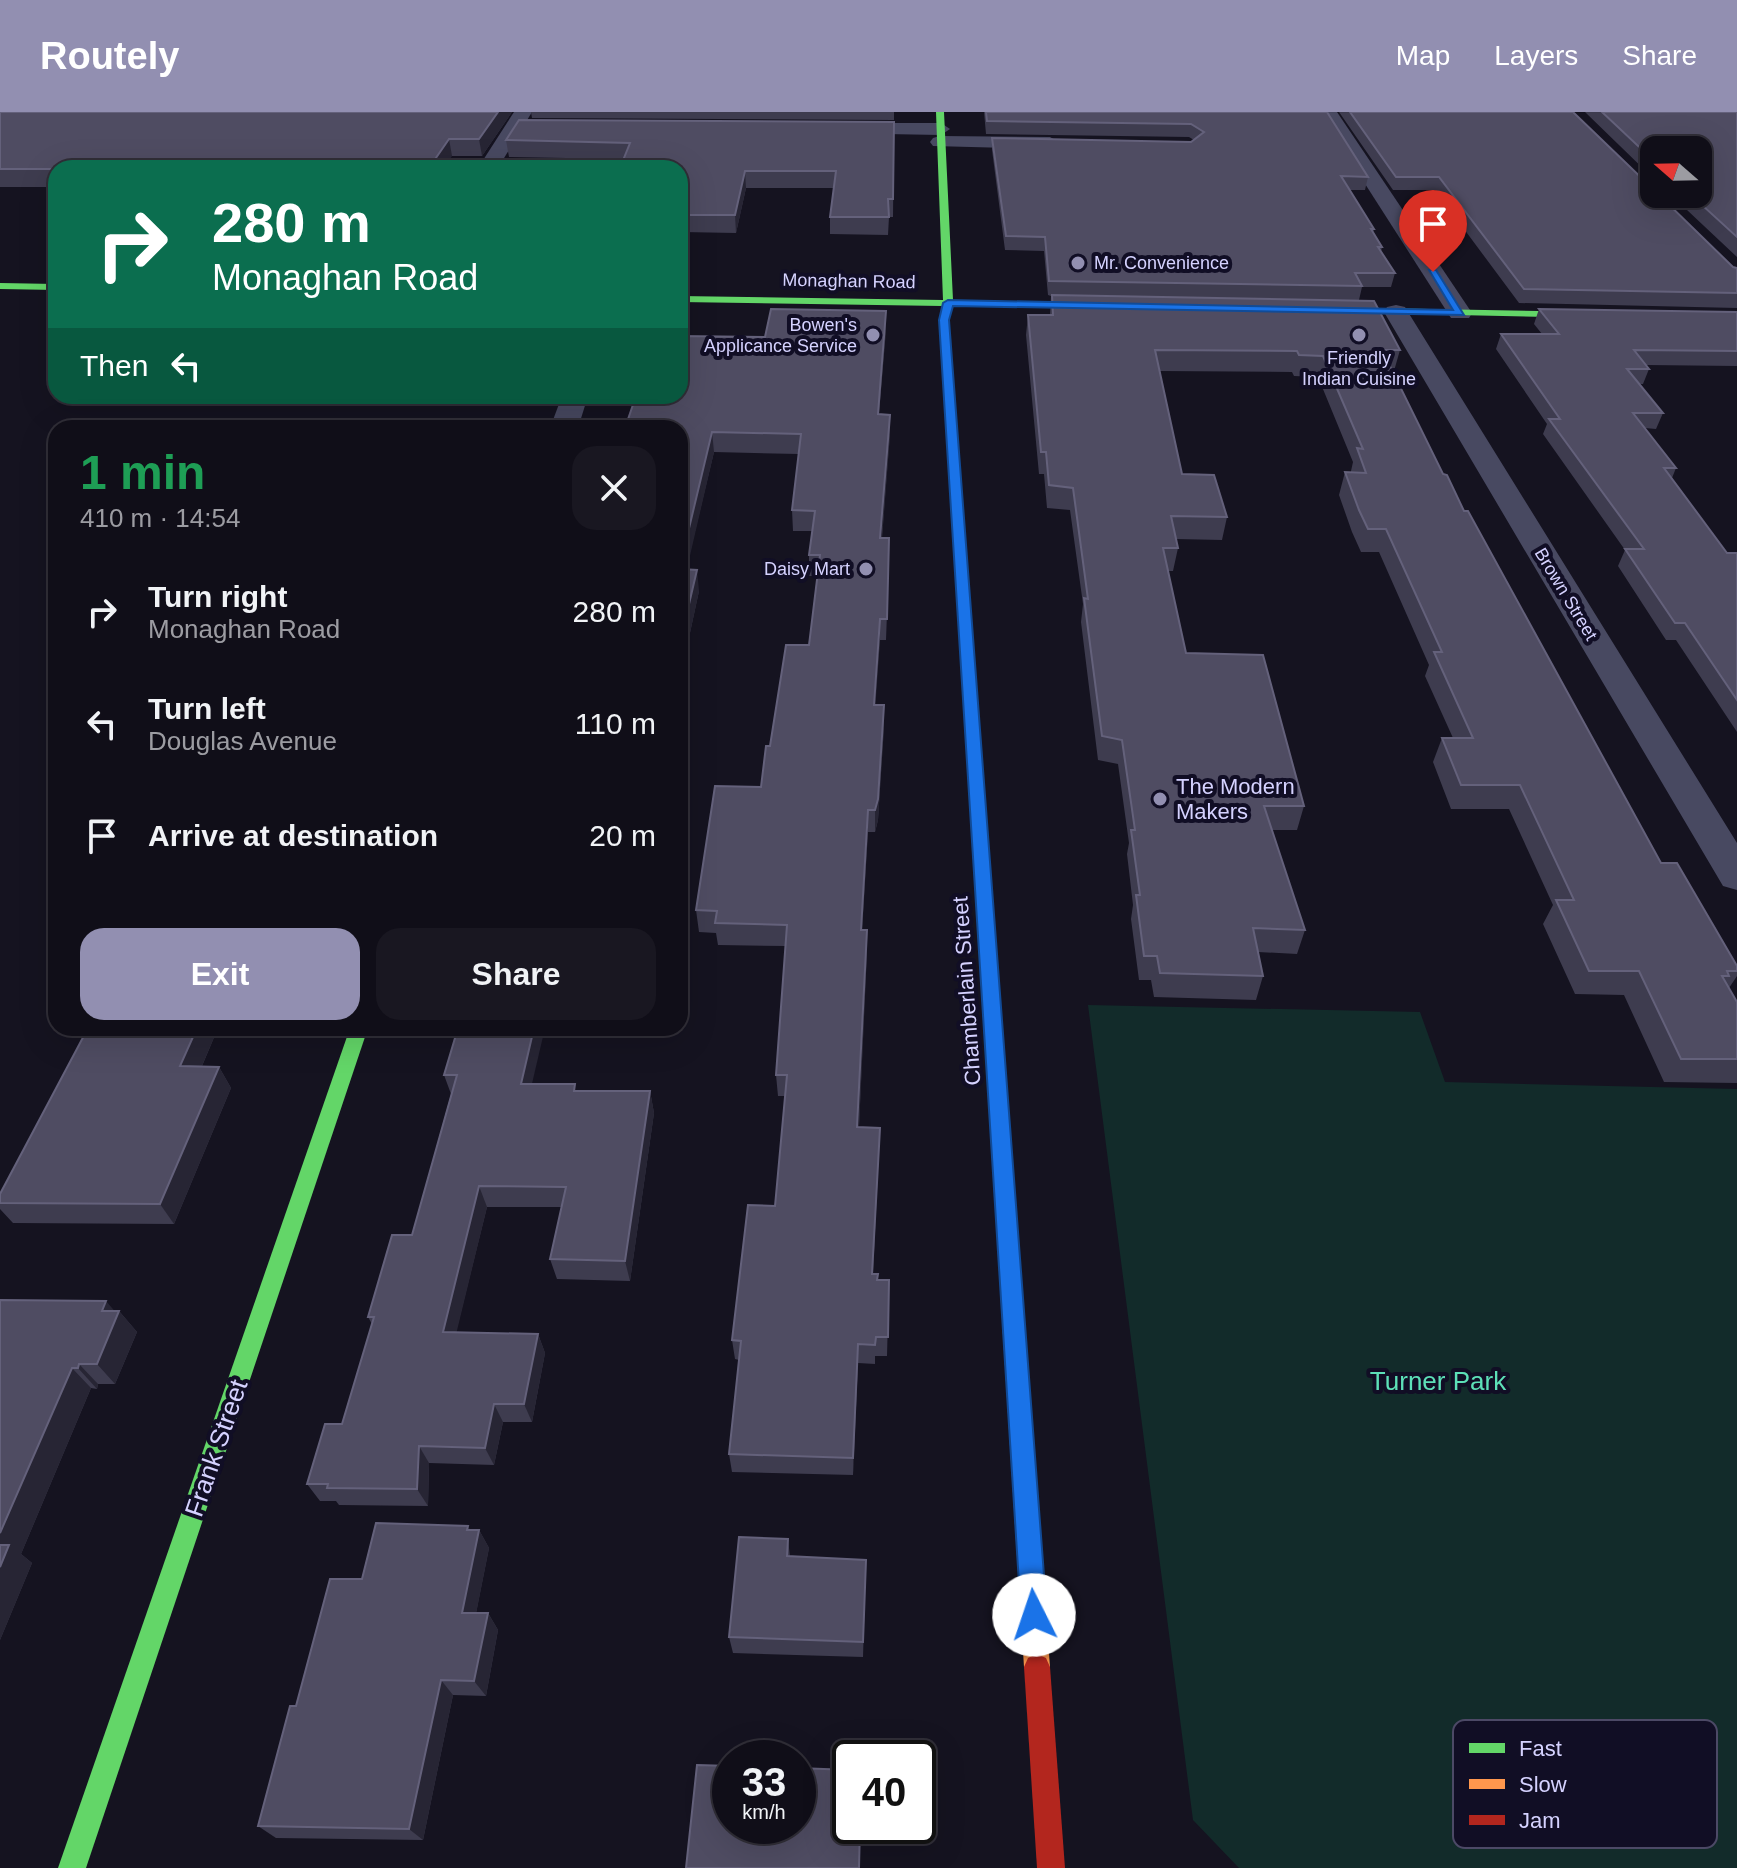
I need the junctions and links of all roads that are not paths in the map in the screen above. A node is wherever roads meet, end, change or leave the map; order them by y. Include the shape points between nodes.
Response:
1 (1328, 112) edge
2 (518, 120) edge
3 (544, 127) edge
4 (940, 128) edge
5 (820, 129) edge
6 (1066, 144) edge
7 (493, 160) edge
8 (0, 286) edge
9 (48, 287) edge
10 (688, 299) edge
11 (948, 303) junction
12 (1129, 306) edge
13 (1302, 310) edge
14 (1396, 312) junction
15 (1460, 313) junction
16 (1614, 315) edge
17 (1737, 876) edge
18 (356, 1036) edge
19 (72, 1868) edge
20 (1051, 1868) edge

1 - 15 street
2 - 3 street
2 - 7 street
4 - 5 street
4 - 6 street
4 - 11 street, Chamberlain Street
8 - 9 street
10 - 11 street, Monaghan Road
11 - 12 street, Monaghan Road
11 - 20 street, Chamberlain Street via 944,320
13 - 14 street
14 - 15 street
14 - 17 street, Brown Street
15 - 16 street
18 - 19 street, Frank Street

